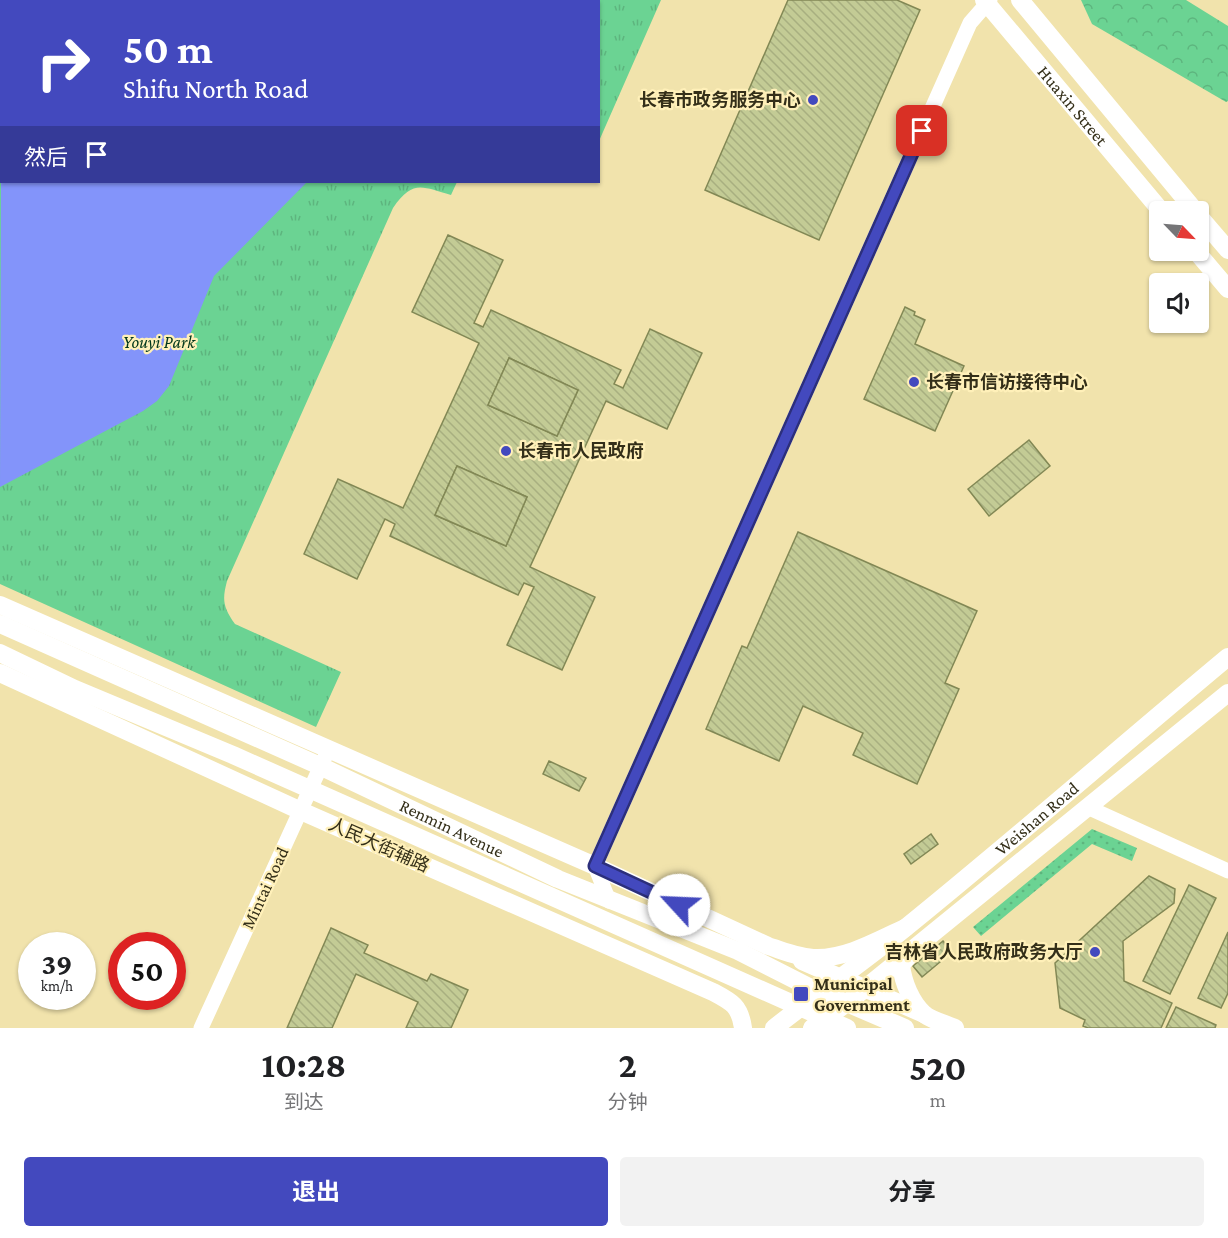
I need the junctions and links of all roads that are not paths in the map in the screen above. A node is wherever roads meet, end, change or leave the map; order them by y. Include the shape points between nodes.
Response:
1 (1020, 0) edge
2 (987, 1) edge
3 (1153, 201) edge
4 (1187, 201) edge
5 (1209, 227) edge
6 (1228, 250) edge
7 (1204, 261) edge
8 (1228, 290) edge
9 (0, 605) edge
10 (0, 624) edge
11 (0, 653) edge
12 (1228, 657) edge
13 (0, 672) edge
14 (1228, 693) edge
15 (328, 748) junction
16 (320, 766) junction
17 (310, 790) junction
18 (1087, 807) junction
19 (301, 811) junction
20 (595, 866) junction
21 (1228, 871) edge
22 (609, 901) junction
23 (905, 928) junction
24 (920, 942) junction
25 (768, 946) junction
26 (842, 978) junction
27 (865, 988) junction
28 (820, 992) junction
29 (847, 1003) junction
30 (800, 1008) junction
31 (924, 1014) junction
32 (818, 1023) edge
33 (201, 1028) edge
34 (743, 1028) edge
35 (774, 1028) edge
36 (847, 1028) edge
37 (905, 1028) edge
38 (955, 1028) edge

1 - 4 main road, Huaxin Street
2 - 3 main road, Huaxin Street
2 - 20 street via 970,23
5 - 6 main road, Huaxin Street
7 - 8 main road
9 - 15 main road
10 - 16 main road, Renmin Avenue
11 - 17 main road, Renmin Avenue
12 - 23 main road, Weishan Road
13 - 19 main road, 人民大街辅路
14 - 18 main road, Weishan Road
15 - 16 street, Mintai Road
15 - 20 main road
16 - 17 street, Mintai Road
16 - 22 main road, Renmin Avenue
17 - 19 street, Mintai Road
17 - 30 main road, Renmin Avenue
18 - 21 street
18 - 24 main road, Weishan Road
19 - 33 street, Mintai Road
19 - 34 main road, 人民大街辅路 via 713,992 739,1011
20 - 22 street
20 - 25 main road
22 - 28 main road, Renmin Avenue via 738,951
23 - 25 main road via 847,953 819,958
23 - 26 main road, Weishan Road
24 - 27 main road, Weishan Road
24 - 31 main road via 902,965 902,978
25 - 26 main road
26 - 27 main road
26 - 28 main road, Weishan Road
27 - 29 main road, Weishan Road
27 - 31 main road
28 - 29 main road, Renmin Avenue
28 - 30 main road, Weishan Road
29 - 32 main road, Weishan Road
29 - 37 main road, Renmin Avenue
30 - 32 main road, Renmin Avenue
30 - 35 main road, Weishan Road
31 - 38 main road
32 - 36 main road, Renmin Avenue

